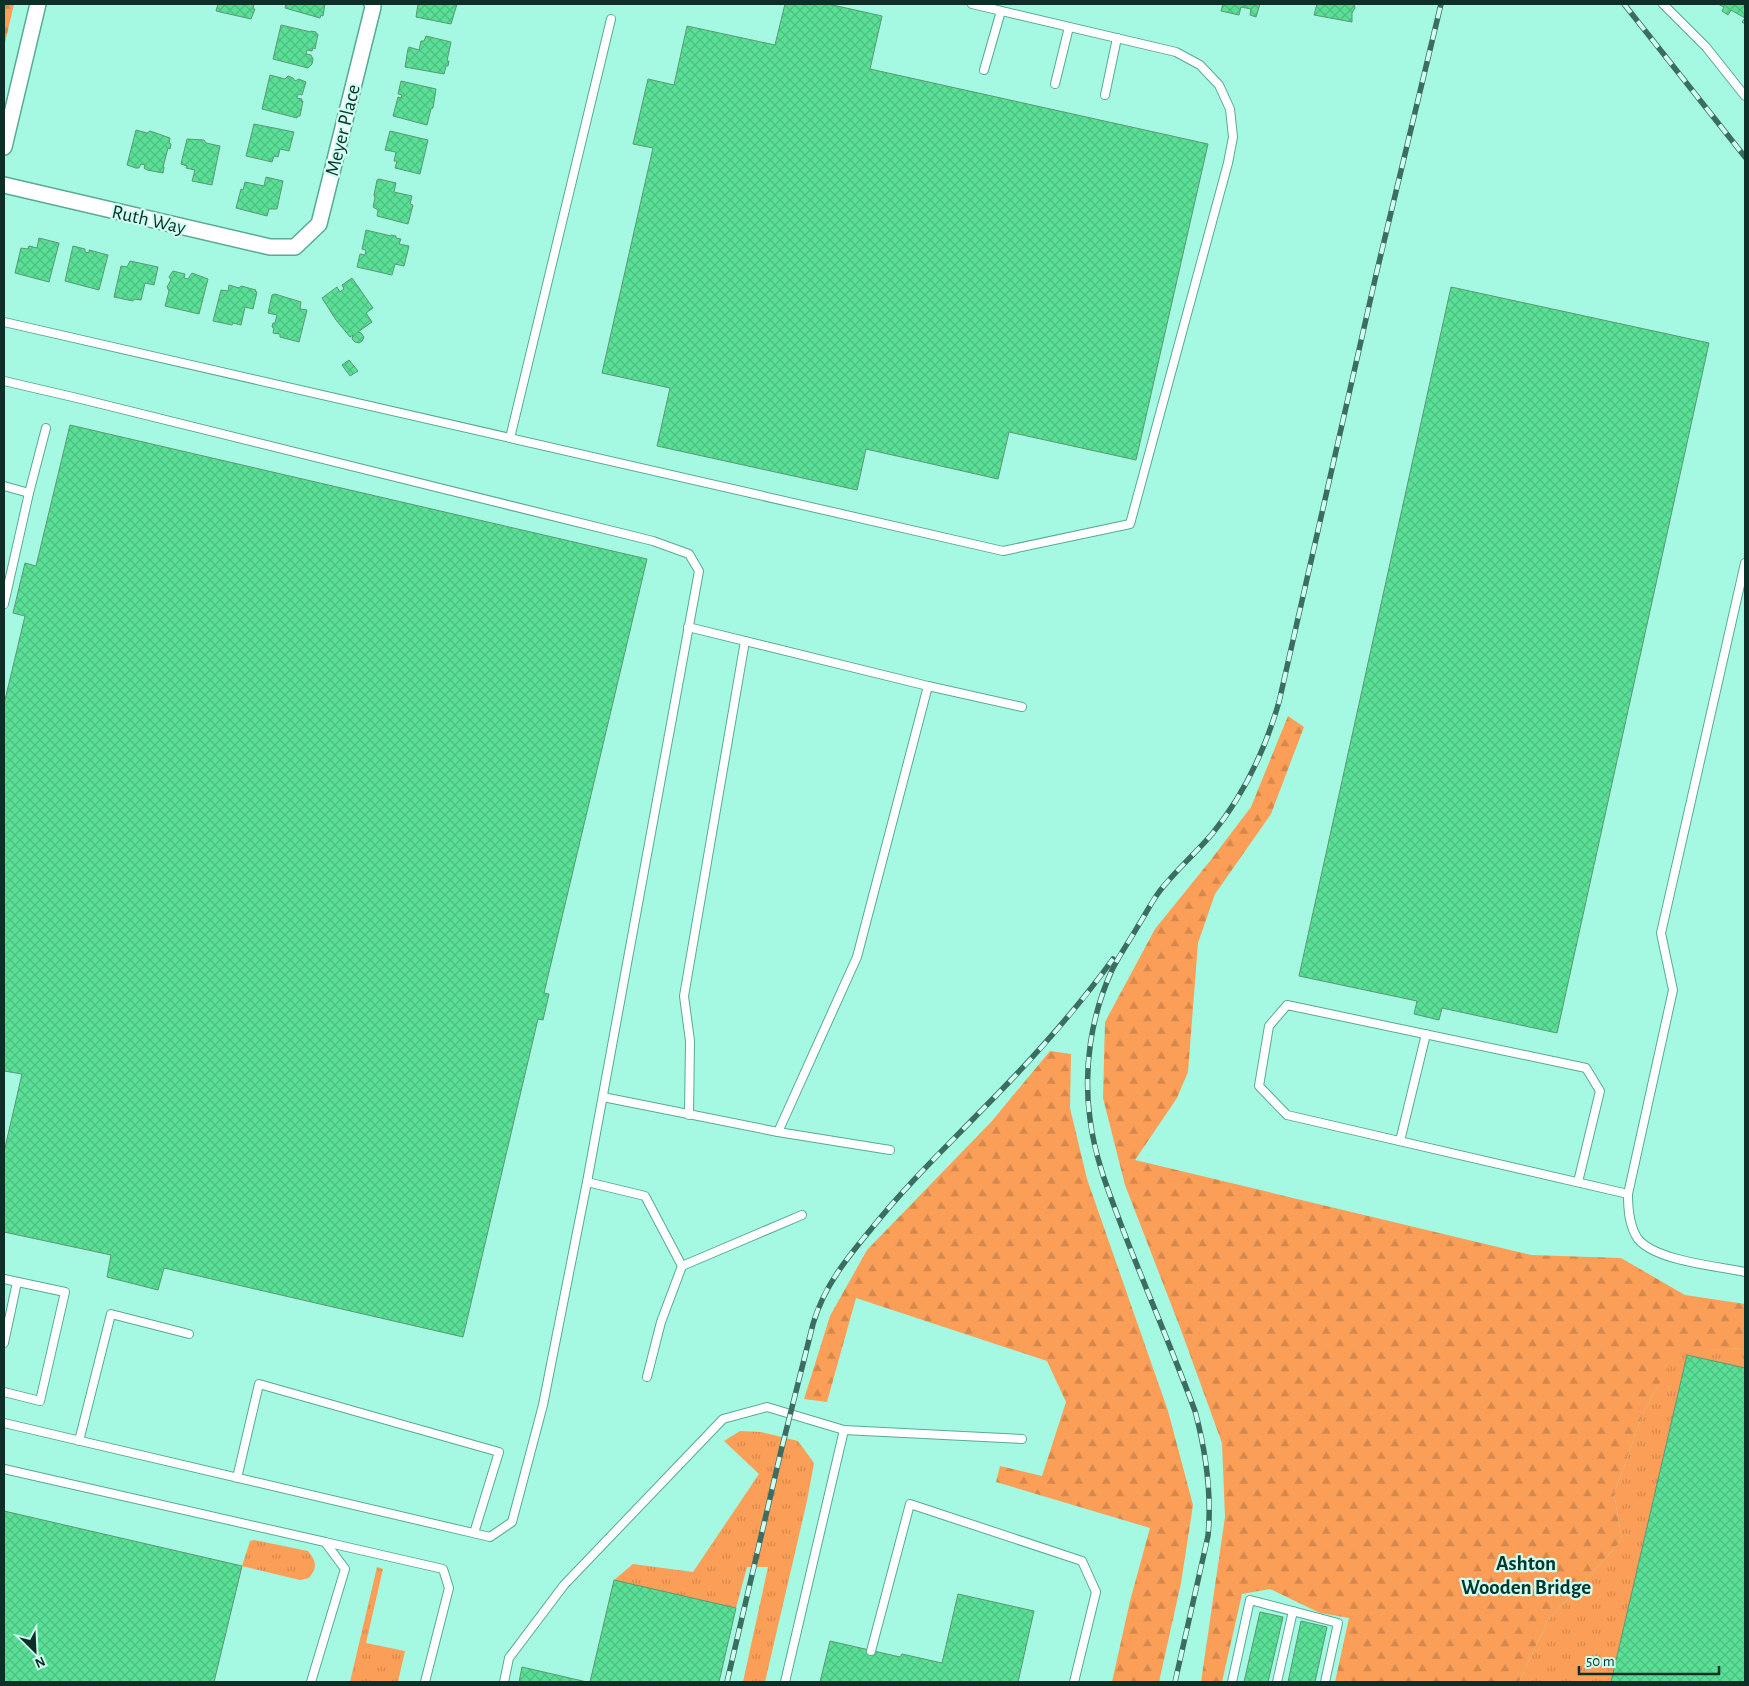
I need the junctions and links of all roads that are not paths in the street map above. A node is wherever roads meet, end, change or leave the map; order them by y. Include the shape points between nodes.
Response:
1 (38, 4) edge
2 (372, 4) edge
3 (972, 4) edge
4 (1663, 4) edge
5 (1001, 11) junction
6 (611, 19) dead end
7 (1069, 27) junction
8 (1117, 38) junction
9 (984, 70) dead end
10 (1055, 84) dead end
11 (1105, 95) dead end
12 (1745, 96) edge
13 (4, 147) edge
14 (4, 186) edge
15 (295, 247) joint
16 (4, 322) edge
17 (4, 381) edge
18 (46, 428) dead end
19 (510, 438) junction
20 (4, 486) edge
21 (29, 493) junction
22 (1745, 563) edge
23 (4, 604) edge
24 (688, 627) junction
25 (745, 641) junction
26 (928, 686) junction
27 (1022, 707) dead end
28 (1426, 1034) junction
29 (603, 1097) junction
30 (689, 1115) junction
31 (778, 1132) junction
32 (1400, 1141) junction
33 (890, 1150) dead end
34 (587, 1182) junction
35 (1578, 1182) junction
36 (1628, 1194) junction
37 (802, 1216) dead end
38 (682, 1266) junction
39 (1745, 1272) edge
40 (4, 1279) edge
41 (17, 1282) junction
42 (189, 1334) dead end
43 (4, 1343) edge
44 (647, 1377) dead end
45 (4, 1392) edge
46 (4, 1423) edge
47 (844, 1430) junction
48 (1022, 1439) dead end
49 (79, 1441) junction
50 (4, 1469) edge
51 (237, 1478) junction
52 (474, 1533) junction
53 (325, 1542) junction
54 (1293, 1611) junction
55 (871, 1651) dead end
56 (311, 1682) edge
57 (425, 1682) edge
58 (504, 1682) edge
59 (785, 1682) edge
60 (1074, 1682) edge
61 (1232, 1682) edge
62 (1277, 1682) edge
63 (1325, 1682) edge

1 - 13 street
2 - 15 street, Meyer Place via 319,224
3 - 5 lane
4 - 12 lane via 1706,47
5 - 7 lane
5 - 9 lane
6 - 19 lane
7 - 8 lane
7 - 10 lane
8 - 11 lane
8 - 19 lane via 1176,52 1200,65 1219,85 1230,110 1234,136 1130,524 1002,551
14 - 15 street, Ruth Way via 270,247
16 - 19 lane
17 - 24 lane via 653,541 689,554 699,571
18 - 21 lane
20 - 21 lane
21 - 23 lane
22 - 36 lane via 1661,933 1673,990
24 - 25 lane
24 - 29 lane
25 - 26 lane
25 - 30 lane via 684,996 690,1041
26 - 27 lane
26 - 31 lane via 857,957
28 - 32 lane
28 - 32 lane via 1287,1005 1268,1026 1259,1086 1287,1115
28 - 35 lane via 1586,1068 1600,1091
29 - 30 lane
29 - 34 lane
30 - 31 lane
31 - 33 lane
32 - 35 lane
34 - 38 lane via 645,1196
34 - 52 lane via 542,1405 512,1522 490,1537
35 - 36 lane
36 - 39 lane via 1632,1228 1650,1249 1666,1256
37 - 38 lane
38 - 44 lane via 661,1322
40 - 41 lane
41 - 43 lane
41 - 45 lane via 65,1292 40,1401
42 - 49 lane via 111,1314
46 - 49 lane
47 - 48 lane
47 - 58 lane via 767,1407 723,1419 564,1585 509,1658
47 - 59 lane
49 - 51 lane
50 - 53 lane
51 - 52 lane
51 - 52 lane via 259,1384 499,1452
53 - 56 lane via 345,1569
53 - 57 lane via 443,1569 449,1588
54 - 61 lane via 1250,1600
54 - 62 lane
54 - 63 lane via 1338,1623
55 - 60 lane via 910,1504 1082,1561 1096,1592

